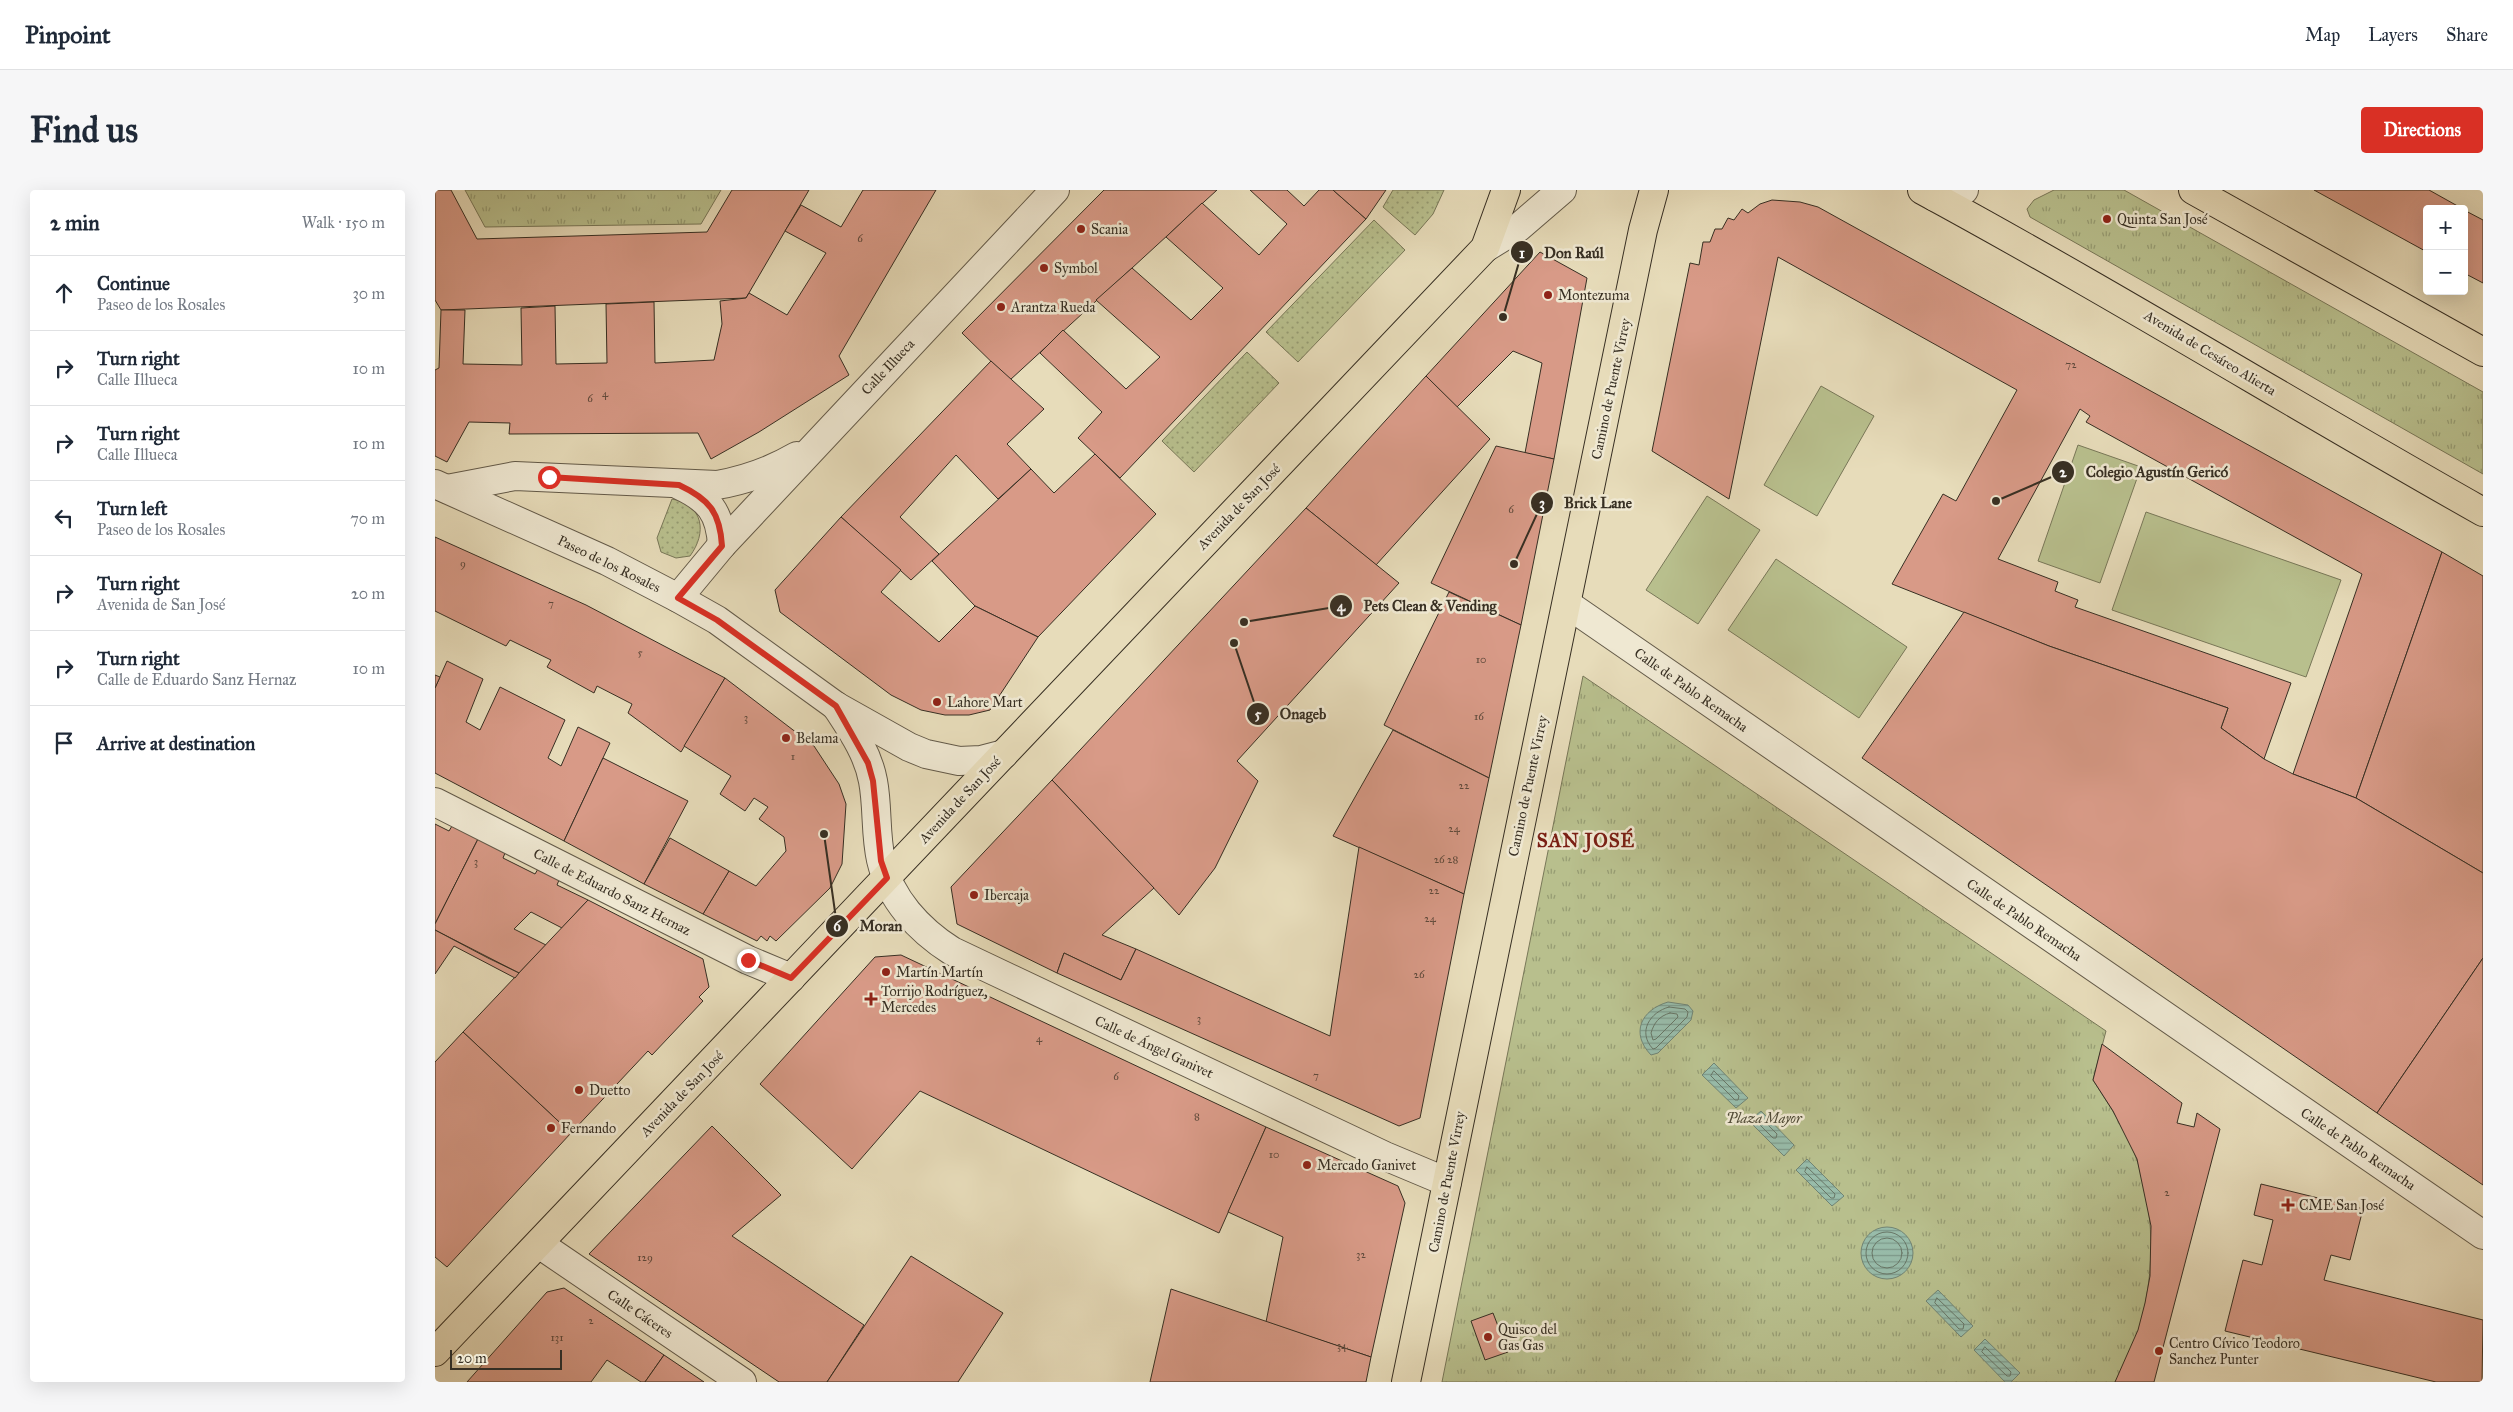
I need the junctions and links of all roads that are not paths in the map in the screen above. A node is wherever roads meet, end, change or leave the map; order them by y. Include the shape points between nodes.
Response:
1 (1055, 190) edge
2 (1506, 190) edge
3 (1562, 190) edge
4 (1654, 190) edge
5 (1965, 190) edge
6 (2193, 190) edge
7 (1929, 193) edge
8 (1485, 248) junction
9 (2483, 352) edge
10 (813, 447) junction
11 (679, 485) junction
12 (441, 486) edge
13 (2483, 512) edge
14 (722, 546) junction
15 (678, 598) junction
16 (1567, 604) junction
17 (836, 706) junction
18 (1004, 754) junction
19 (435, 802) edge
20 (887, 878) junction
21 (791, 978) junction
22 (1447, 1182) junction
23 (2483, 1234) edge
24 (539, 1244) junction
25 (435, 1352) edge
26 (742, 1382) edge
27 (1406, 1382) edge

1 - 10 street, Calle Illueca
2 - 8 main road, Avenida de San José
3 - 8 street, Avenida de San José via 1519,227
4 - 16 main road, Camino de Puente Virrey via 1643,230
5 - 7 street, Avenida de Cesáreo Alierta
6 - 9 main road
7 - 13 main road, Avenida de Cesáreo Alierta via 2099,287 2360,443
8 - 18 main road, Avenida de San José
10 - 11 street, Paseo de los Rosales via 777,468 743,481
10 - 14 street, Calle Illueca
11 - 12 street, Paseo de los Rosales via 515,476
11 - 14 street via 697,494 711,507 721,526
12 - 15 street, Paseo de los Rosales via 607,561
14 - 15 street, Calle Illueca
15 - 17 street, Paseo de los Rosales via 717,620
16 - 22 main road, Camino de Puente Virrey
16 - 23 street, Calle de Pablo Remacha
17 - 18 street, Paseo de los Rosales via 893,740 926,754 959,761
17 - 20 street, Paseo de los Rosales via 868,763 873,781 881,861
18 - 20 main road, Avenida de San José
19 - 21 street, Calle de Eduardo Sanz Hernaz via 748,960
20 - 21 main road, Avenida de San José
20 - 22 street, Calle de Ángel Ganivet via 912,918 951,951 1385,1156
21 - 24 main road, Avenida de San José
22 - 27 main road, Camino de Puente Virrey
24 - 25 main road, Avenida de San José
24 - 26 street, Calle Cáceres

